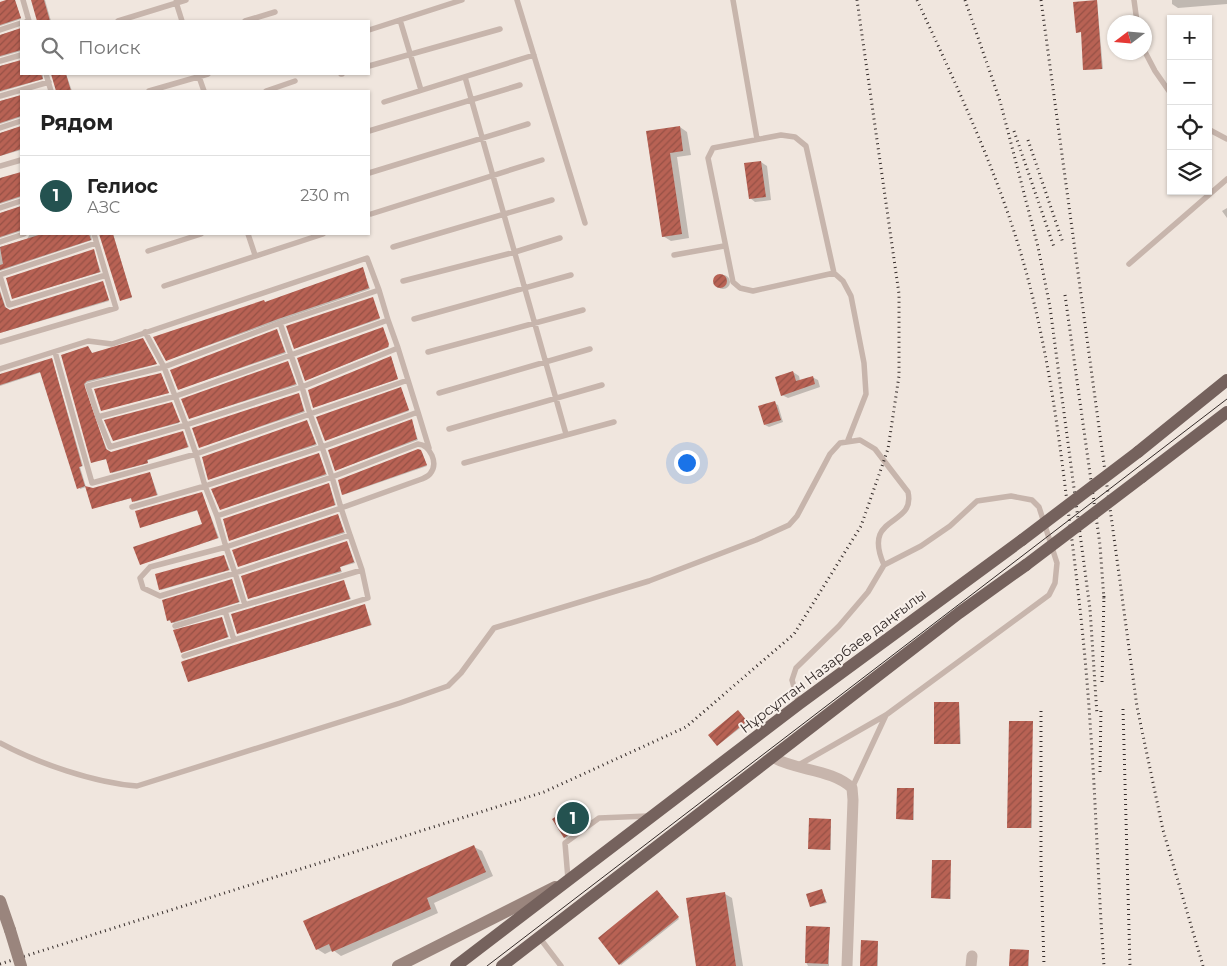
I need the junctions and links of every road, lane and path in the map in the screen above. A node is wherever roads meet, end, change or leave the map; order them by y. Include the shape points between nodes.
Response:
1 (22, 0) edge
2 (186, 0) edge
3 (462, 0) edge
4 (517, 0) edge
5 (733, 0) edge
6 (1134, 0) edge
7 (176, 2) edge
8 (275, 12) dead end
9 (1137, 15) edge
10 (28, 20) edge
11 (121, 20) edge
12 (182, 20) edge
13 (249, 20) edge
14 (400, 20) junction
15 (20, 23) edge
16 (500, 29) dead end
17 (0, 30) edge
18 (370, 30) edge
19 (20, 55) edge
20 (411, 55) junction
21 (534, 55) junction
22 (1149, 60) edge
23 (0, 62) edge
24 (370, 66) edge
25 (46, 75) edge
26 (199, 75) edge
27 (464, 77) junction
28 (49, 82) junction
29 (295, 82) dead end
30 (520, 85) dead end
31 (1167, 88) edge
32 (20, 90) edge
33 (21, 90) edge
34 (51, 90) edge
35 (152, 90) edge
36 (204, 90) edge
37 (269, 90) edge
38 (421, 90) junction
39 (0, 96) edge
40 (384, 102) dead end
41 (472, 102) junction
42 (20, 121) edge
43 (528, 124) dead end
44 (0, 128) edge
45 (370, 131) edge
46 (1212, 131) edge
47 (482, 139) junction
48 (757, 139) junction
49 (1227, 140) edge
50 (20, 160) edge
51 (542, 160) dead end
52 (0, 166) edge
53 (370, 173) edge
54 (493, 177) junction
55 (1227, 179) edge
56 (552, 200) dead end
57 (20, 201) edge
58 (0, 208) edge
59 (371, 214) dead end
60 (504, 214) junction
61 (585, 223) dead end
62 (21, 235) edge
63 (94, 235) edge
64 (199, 235) edge
65 (248, 235) edge
66 (320, 235) edge
67 (560, 238) dead end
68 (0, 242) edge
69 (96, 243) junction
70 (724, 246) junction
71 (393, 247) dead end
72 (148, 252) dead end
73 (515, 252) junction
74 (255, 255) junction
75 (674, 255) dead end
76 (1128, 264) dead end
77 (834, 273) junction
78 (572, 274) dead end
79 (106, 275) junction
80 (0, 276) edge
81 (403, 281) dead end
82 (164, 286) dead end
83 (525, 289) junction
84 (379, 290) junction
85 (583, 310) dead end
86 (414, 319) dead end
87 (388, 320) junction
88 (280, 323) junction
89 (535, 324) junction
90 (145, 332) junction
91 (0, 342) edge
92 (398, 348) junction
93 (590, 349) dead end
94 (54, 352) junction
95 (428, 352) dead end
96 (291, 354) junction
97 (546, 362) junction
98 (164, 367) junction
99 (0, 369) edge
100 (408, 380) junction
101 (1227, 380) edge
102 (602, 385) dead end
103 (302, 386) junction
104 (439, 393) dead end
105 (176, 396) junction
106 (556, 399) junction
107 (418, 412) junction
108 (1227, 412) edge
109 (310, 414) junction
110 (98, 417) junction
111 (614, 422) dead end
112 (186, 426) junction
113 (449, 429) dead end
114 (566, 434) junction
115 (848, 440) junction
116 (322, 447) junction
117 (430, 449) junction
118 (196, 454) junction
119 (464, 463) dead end
120 (332, 477) junction
121 (205, 486) junction
122 (132, 507) dead end
123 (341, 508) junction
124 (217, 516) junction
125 (350, 535) junction
126 (877, 540) junction
127 (886, 541) dead end
128 (226, 547) junction
129 (884, 565) junction
130 (362, 570) junction
131 (235, 574) junction
132 (245, 605) junction
133 (225, 611) junction
134 (175, 626) dead end
135 (234, 640) junction
136 (184, 656) dead end
137 (799, 704) junction
138 (886, 715) junction
139 (0, 744) edge
140 (774, 758) junction
141 (796, 767) junction
142 (852, 788) junction
143 (653, 816) junction
144 (568, 880) junction
145 (0, 901) edge
146 (539, 937) junction
147 (21, 966) edge
148 (398, 966) edge
149 (456, 966) edge
150 (502, 966) edge
151 (561, 966) edge
152 (847, 966) edge

1 - 10 lane
2 - 7 lane
3 - 14 lane
4 - 21 lane
5 - 48 lane
6 - 9 lane
7 - 11 lane
7 - 12 lane
8 - 13 lane
14 - 18 lane
14 - 20 lane
15 - 17 lane
16 - 20 lane
19 - 23 lane
20 - 24 lane
20 - 38 lane
21 - 27 lane
21 - 61 lane
22 - 31 lane
25 - 28 lane
26 - 35 lane
26 - 36 lane
27 - 38 lane
27 - 41 lane
28 - 33 lane
28 - 34 lane
29 - 37 lane
30 - 41 lane
32 - 39 lane
38 - 40 lane
41 - 45 lane
41 - 47 lane
42 - 44 lane
43 - 47 lane
46 - 49 lane
47 - 53 lane
47 - 54 lane
48 - 70 lane via 713,148 708,158
48 - 77 lane via 781,135 795,137 806,146
50 - 52 lane
51 - 54 lane
54 - 59 lane
54 - 60 lane
55 - 76 lane
56 - 60 lane
57 - 58 lane
60 - 71 lane
60 - 73 lane
62 - 68 lane
63 - 69 lane
64 - 72 lane
65 - 74 lane
66 - 74 lane
67 - 73 lane
69 - 79 lane
69 - 80 lane
70 - 75 lane
70 - 77 lane via 733,282 740,288 753,291
73 - 81 lane
73 - 83 lane
74 - 82 lane
77 - 115 lane via 844,281 851,296 864,363 866,394
78 - 83 lane
79 - 80 lane via 9,305
79 - 91 lane via 116,308
83 - 86 lane
83 - 89 lane
84 - 87 lane
84 - 88 lane
84 - 90 lane via 367,258
85 - 89 lane
87 - 92 lane
87 - 96 lane
88 - 96 lane
88 - 98 lane
89 - 95 lane
89 - 97 lane
90 - 94 lane via 112,344 88,341
90 - 98 lane
92 - 100 lane
92 - 103 lane
93 - 97 lane
94 - 99 lane
94 - 118 lane via 92,483
96 - 103 lane
96 - 105 lane
97 - 104 lane
97 - 106 lane
98 - 105 lane
98 - 110 lane via 88,386
100 - 107 lane
100 - 109 lane
101 - 137 main road, Нұрсұлтан Назарбаев даңғылы, bridge via 1022,540
102 - 106 lane
103 - 109 lane
103 - 112 lane
105 - 110 lane
105 - 112 lane
106 - 113 lane
106 - 114 lane
107 - 116 lane
107 - 117 lane
108 - 140 main road, bridge
109 - 116 lane
109 - 118 lane
110 - 112 lane via 110,447
111 - 114 lane
112 - 118 lane
114 - 119 lane
115 - 126 lane via 860,440 875,449 908,492 907,510 881,530
115 - 139 lane via 840,443 830,454 797,516 788,525 649,581 494,628 448,686 137,786 112,784 21,755
116 - 120 lane
116 - 121 lane
117 - 120 lane via 418,444
117 - 123 lane via 434,464 430,473
118 - 121 lane
120 - 123 lane
120 - 124 lane
121 - 122 lane
121 - 124 lane
123 - 125 lane
123 - 128 lane
124 - 128 lane
125 - 130 lane
125 - 131 lane
126 - 127 lane
126 - 129 lane
128 - 131 lane
128 - 131 lane via 150,567 140,578 143,588 160,596
129 - 137 lane via 868,592 840,626 796,668 792,680
129 - 138 lane via 921,546 950,526 977,501 1011,496 1032,500 1039,507 1057,564 1055,583 1044,599
130 - 132 lane
130 - 135 lane via 368,598
131 - 132 lane
132 - 133 lane
133 - 134 lane
133 - 135 lane
135 - 136 lane
137 - 143 main road, Нұрсұлтан Назарбаев даңғылы
138 - 141 lane
138 - 142 lane
140 - 141 street
140 - 146 main road
141 - 142 street via 838,778
142 - 152 street
143 - 144 main road, Нұрсұлтан Назарбаев даңғылы
143 - 144 lane via 599,818 565,842
144 - 148 main road
144 - 149 main road, Нұрсұлтан Назарбаев даңғылы
145 - 147 main road, bridge
146 - 150 main road
146 - 151 lane

